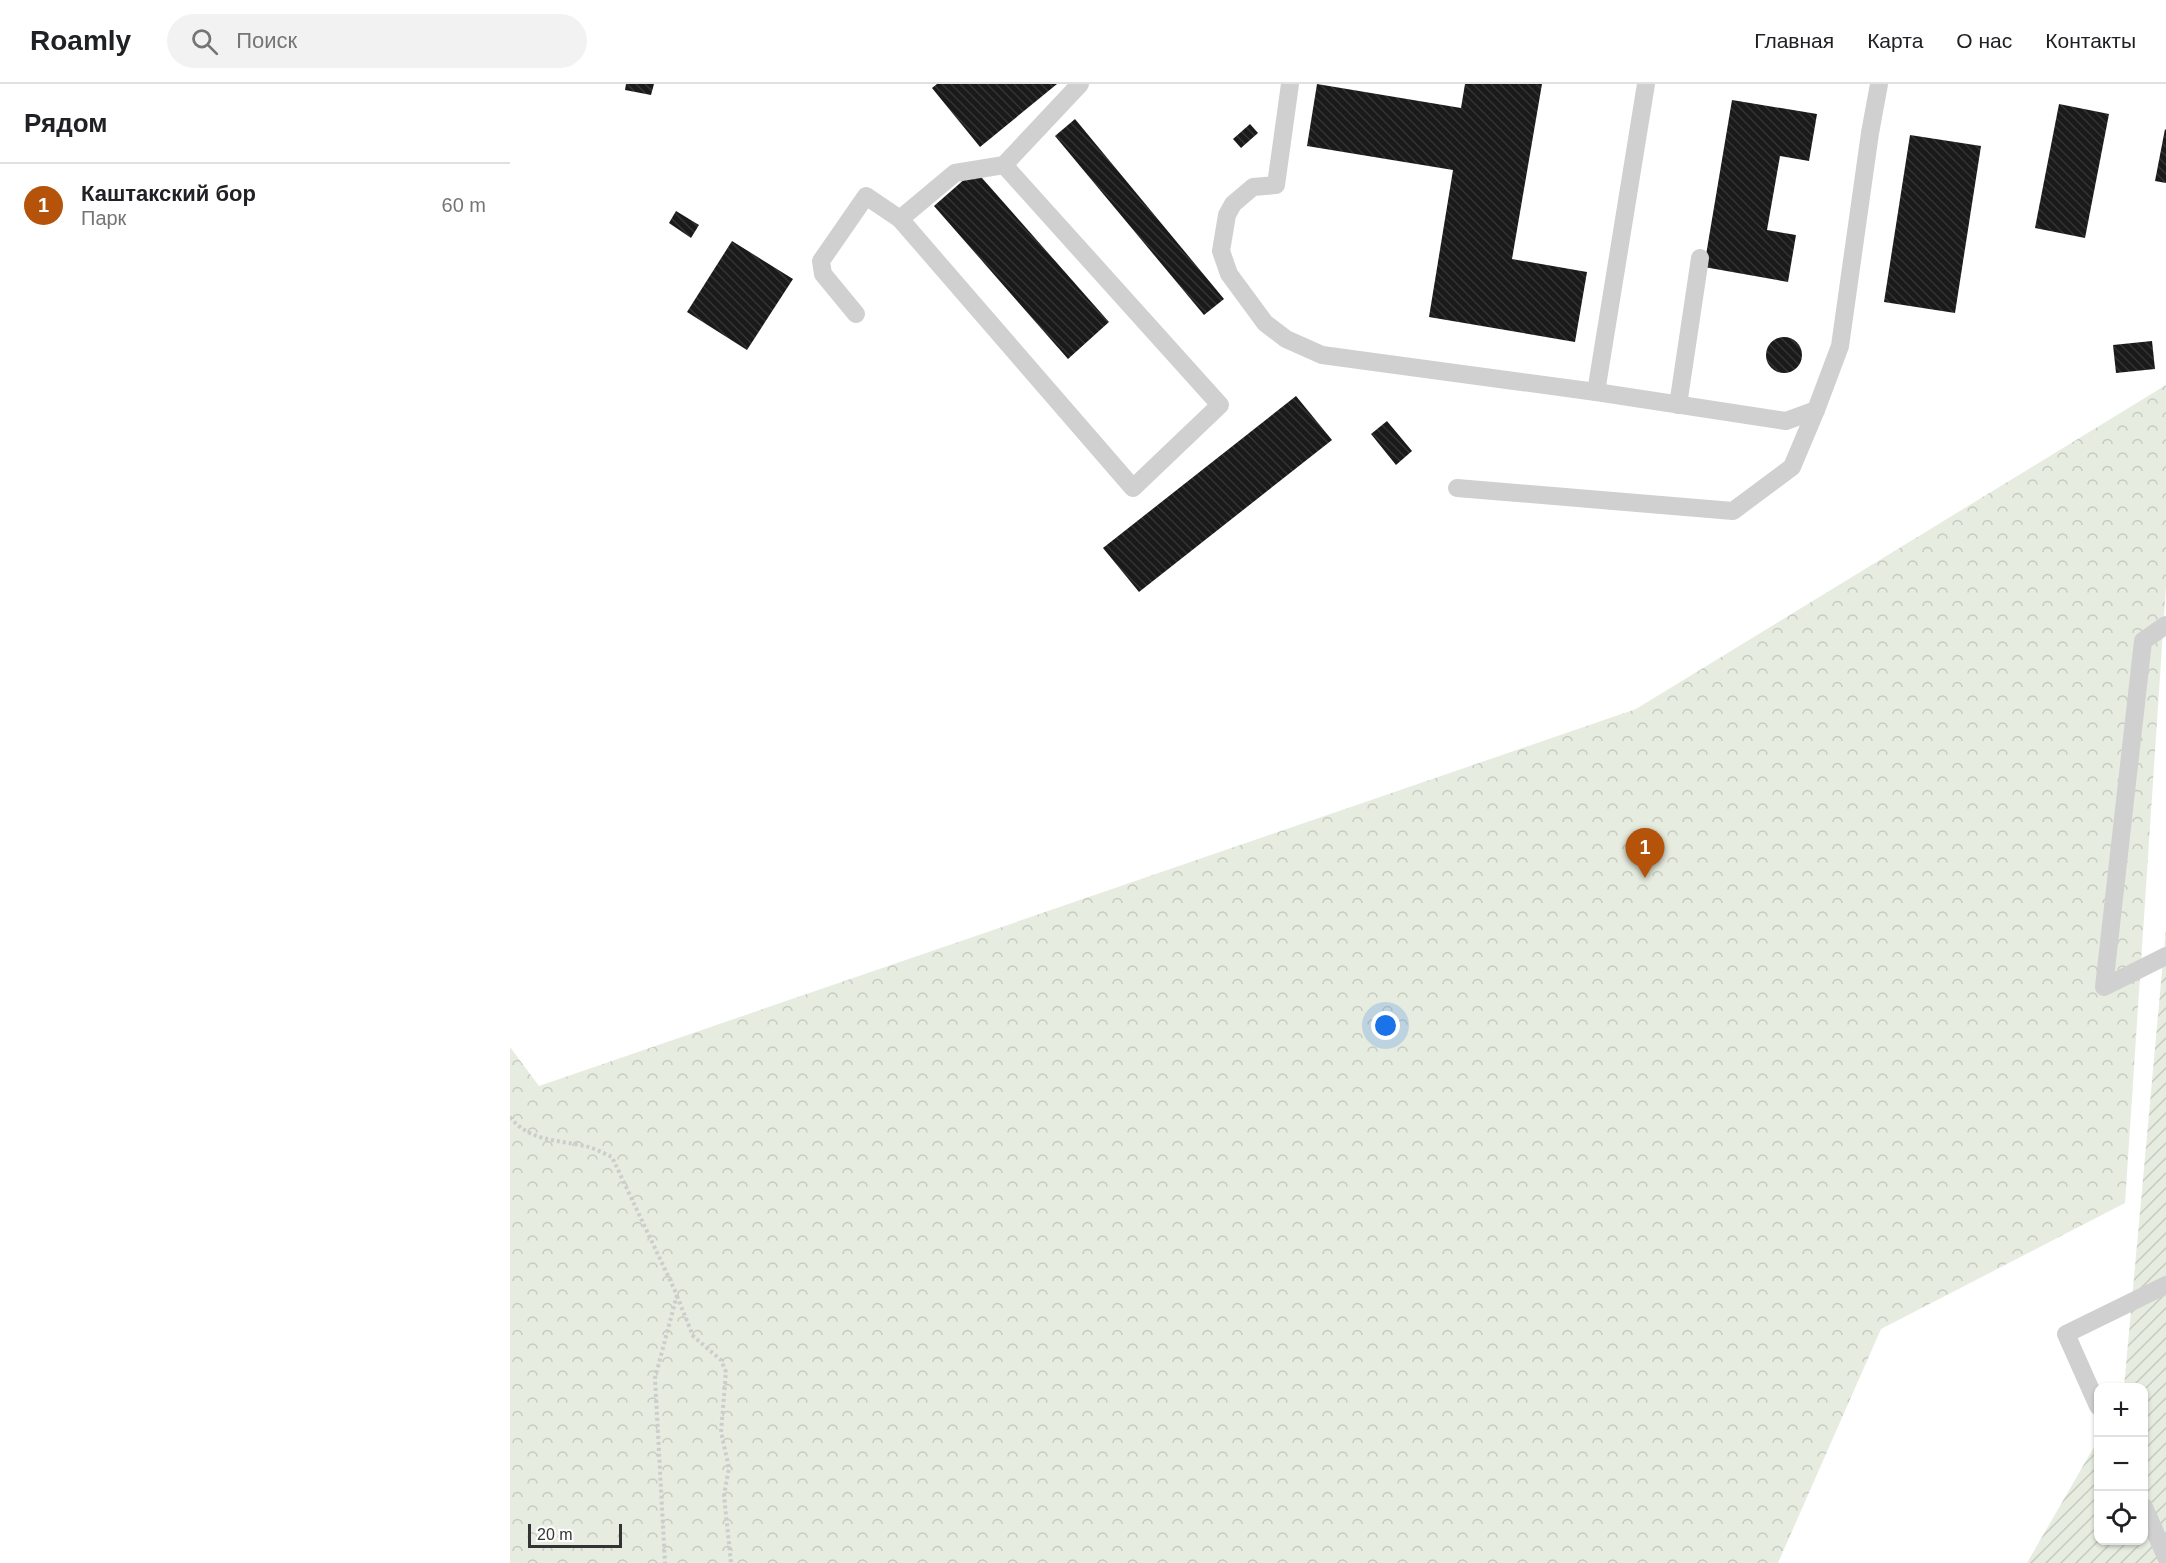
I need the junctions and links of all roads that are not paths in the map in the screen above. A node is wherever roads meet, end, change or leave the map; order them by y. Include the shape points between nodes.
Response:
1 (1080, 84) edge
2 (1290, 84) edge
3 (1646, 84) edge
4 (1879, 84) edge
5 (1004, 165) junction
6 (900, 219) junction
7 (1700, 258) dead end
8 (856, 314) dead end
9 (1596, 392) junction
10 (1678, 405) junction
11 (1816, 410) junction
12 (1457, 488) dead end
13 (2166, 625) edge
14 (2166, 956) edge
15 (2166, 1285) edge
16 (2094, 1397) edge
17 (2148, 1516) edge
18 (2166, 1557) edge

1 - 5 lane
2 - 9 lane via 1276,186 1253,188 1233,204 1227,215 1221,251 1228,274 1265,323 1286,339 1322,355
3 - 9 lane
4 - 11 lane via 1840,346
5 - 6 lane via 955,173
5 - 6 lane via 1220,405 1133,488
6 - 8 lane via 866,196 821,261 823,274
7 - 10 lane
9 - 10 lane
10 - 11 lane via 1786,422
11 - 12 lane via 1792,467 1732,511
13 - 14 lane via 2142,641 2104,987
15 - 16 lane via 2067,1334
17 - 18 lane

